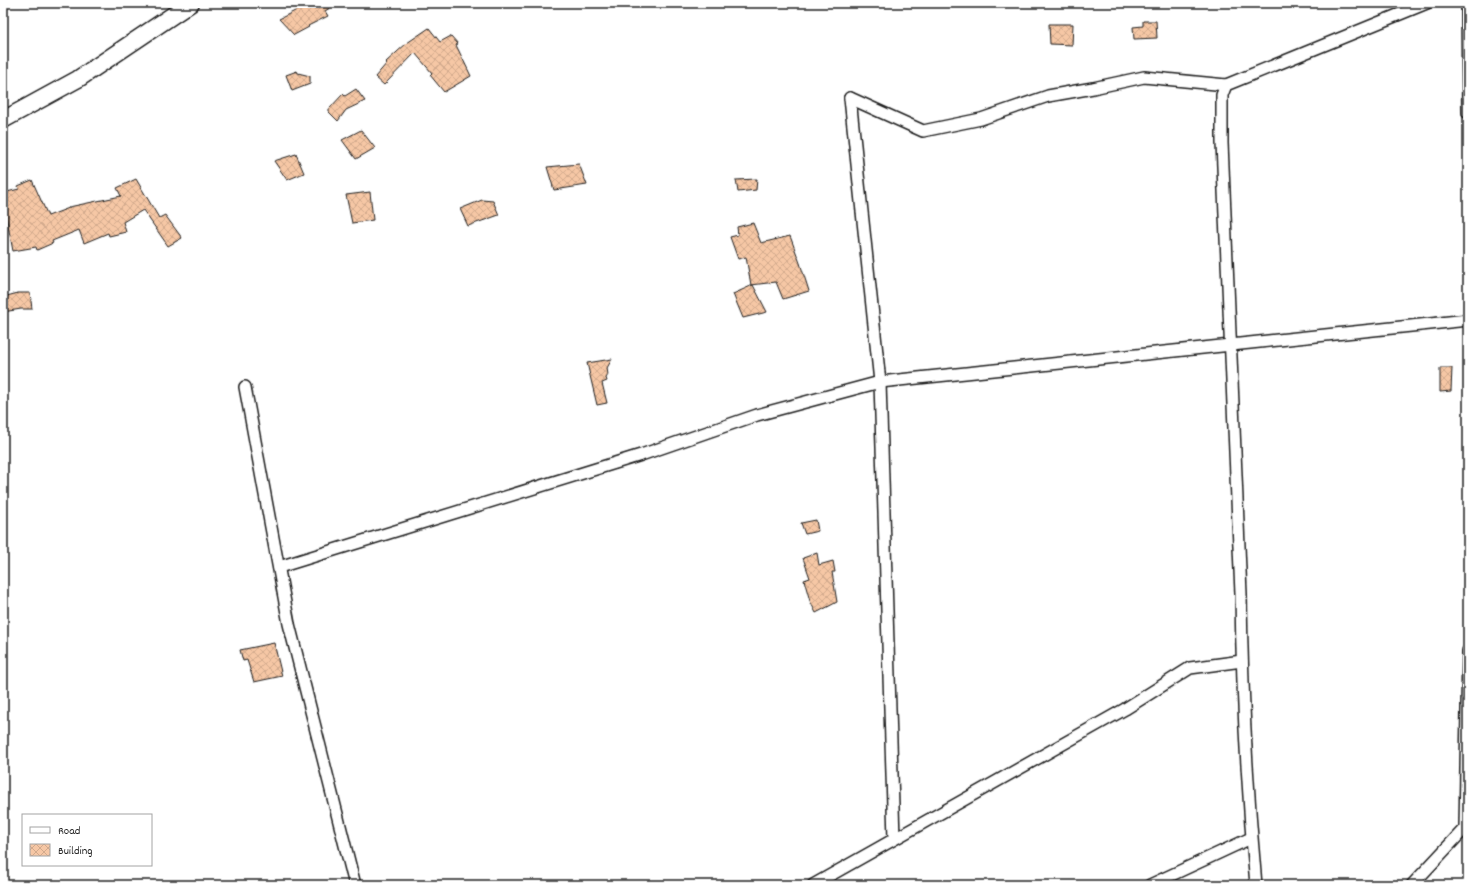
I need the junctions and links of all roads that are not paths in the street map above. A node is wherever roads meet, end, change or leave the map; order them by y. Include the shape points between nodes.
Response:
1 (191, 3) edge
2 (1427, 3) edge
3 (1467, 3) edge
4 (1226, 85) junction
5 (1468, 113) edge
6 (3, 120) edge
7 (1468, 320) edge
8 (1230, 345) junction
9 (880, 382) junction
10 (245, 386) dead end
11 (279, 567) junction
12 (1468, 650) edge
13 (1242, 661) junction
14 (1467, 826) edge
15 (1251, 838) junction
16 (894, 839) junction
17 (355, 885) edge
18 (813, 885) edge
19 (1150, 885) edge
20 (1256, 885) edge
21 (1412, 885) edge

1 - 6 main road via 78,79
2 - 4 street
3 - 5 street
4 - 8 street via 1222,95 1222,143
4 - 9 street via 1144,77 1048,96 981,119 923,131 850,98
7 - 8 street
8 - 9 street
8 - 13 street
9 - 11 street via 757,415 633,457
9 - 16 street
10 - 11 street
11 - 17 street via 289,624
12 - 14 street
13 - 15 street
13 - 16 street via 1190,668 1125,709
14 - 21 street
15 - 19 street
15 - 20 street
16 - 18 street

